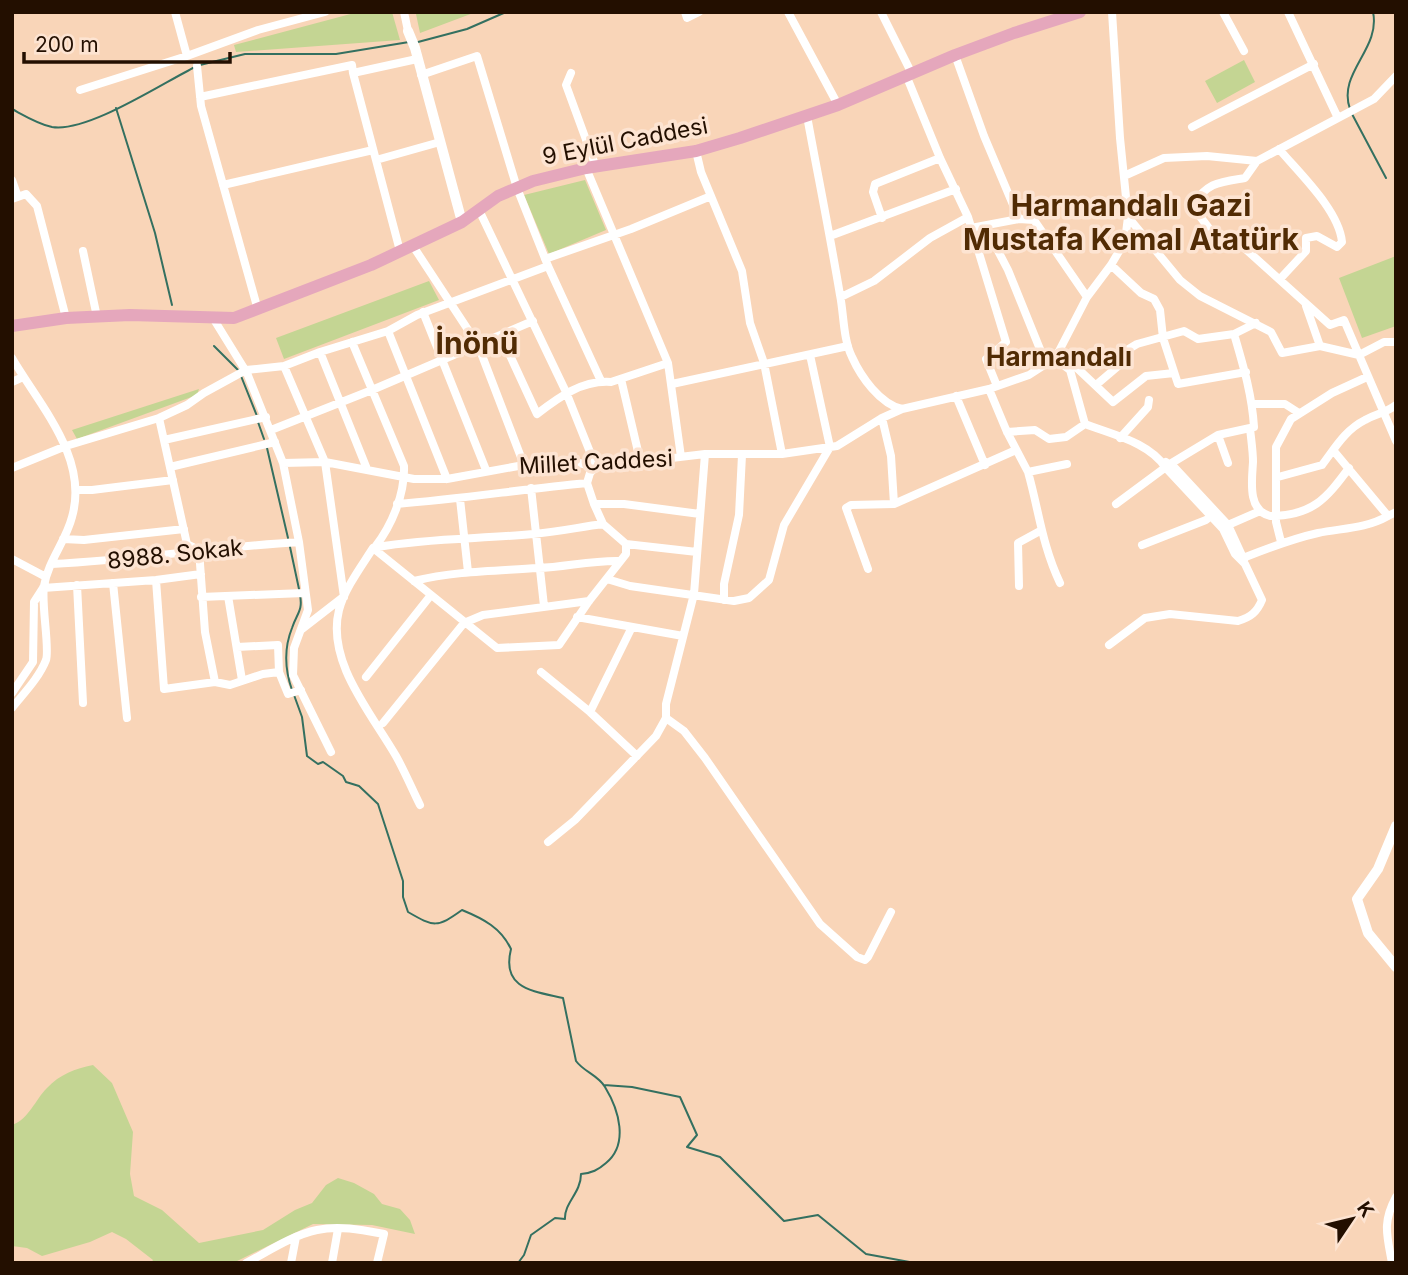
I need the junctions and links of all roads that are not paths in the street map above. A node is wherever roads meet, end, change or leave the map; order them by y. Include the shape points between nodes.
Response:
1 (175, 12) edge
2 (325, 12) edge
3 (685, 12) edge
4 (699, 12) edge
5 (788, 12) edge
6 (881, 12) edge
7 (1080, 12) edge
8 (1112, 12) edge
9 (1223, 12) edge
10 (1288, 12) edge
11 (406, 13) edge
12 (299, 15) edge
13 (408, 31) joint
14 (1244, 51) dead end
15 (416, 54) junction
16 (955, 55) junction
17 (187, 56) junction
18 (1314, 64) junction
19 (197, 66) dead end
20 (571, 72) dead end
21 (354, 73) junction
22 (909, 74) junction
23 (421, 75) junction
24 (1396, 76) edge
25 (80, 90) dead end
26 (200, 97) junction
27 (838, 105) junction
28 (1341, 115) junction
29 (807, 116) junction
30 (1192, 127) dead end
31 (440, 142) junction
32 (1279, 149) junction
33 (373, 150) junction
34 (695, 151) junction
35 (940, 158) junction
36 (376, 160) junction
37 (1257, 161) junction
38 (591, 167) junction
39 (1124, 177) junction
40 (12, 180) edge
41 (223, 185) junction
42 (517, 188) junction
43 (956, 189) junction
44 (711, 196) junction
45 (15, 198) edge
46 (480, 210) junction
47 (968, 217) junction
48 (1128, 217) junction
49 (882, 218) junction
50 (1019, 219) junction
51 (462, 222) junction
52 (985, 226) junction
53 (971, 228) junction
54 (614, 234) junction
55 (830, 236) junction
56 (413, 246) junction
57 (83, 251) dead end
58 (400, 251) junction
59 (547, 263) junction
60 (1111, 265) junction
61 (1280, 279) junction
62 (512, 280) junction
63 (841, 297) junction
64 (1087, 297) junction
65 (452, 302) junction
66 (1305, 303) junction
67 (258, 310) junction
68 (423, 312) junction
69 (97, 317) junction
70 (66, 318) junction
71 (214, 318) junction
72 (533, 321) junction
73 (1256, 323) junction
74 (1330, 325) junction
75 (12, 326) edge
76 (388, 331) junction
77 (1234, 334) junction
78 (501, 336) junction
79 (1317, 336) junction
80 (1163, 338) junction
81 (352, 342) junction
82 (1396, 342) edge
83 (478, 345) junction
84 (848, 346) junction
85 (1320, 346) junction
86 (320, 352) junction
87 (810, 355) junction
88 (1057, 355) junction
89 (1359, 355) junction
90 (12, 358) edge
91 (442, 360) junction
92 (668, 363) junction
93 (764, 363) junction
94 (1046, 364) junction
95 (284, 366) junction
96 (246, 370) junction
97 (1246, 372) junction
98 (1174, 373) junction
99 (407, 375) junction
100 (23, 377) junction
101 (1367, 377) junction
102 (621, 379) junction
103 (12, 382) edge
104 (601, 382) junction
105 (673, 384) junction
106 (1096, 385) junction
107 (993, 388) junction
108 (372, 390) junction
109 (566, 392) junction
110 (956, 396) junction
111 (1149, 400) dead end
112 (340, 403) junction
113 (1252, 404) junction
114 (1396, 405) edge
115 (902, 409) junction
116 (1299, 413) junction
117 (1384, 414) junction
118 (305, 415) junction
119 (159, 418) junction
120 (882, 418) junction
121 (260, 419) junction
122 (1085, 424) junction
123 (1250, 428) junction
124 (271, 430) junction
125 (1007, 432) junction
126 (1219, 435) junction
127 (1120, 438) junction
128 (164, 440) junction
129 (1396, 441) edge
130 (269, 444) junction
131 (66, 446) junction
132 (830, 447) junction
133 (1016, 450) junction
134 (1333, 450) junction
135 (705, 454) junction
136 (782, 454) junction
137 (742, 455) junction
138 (681, 457) junction
139 (640, 460) junction
140 (325, 462) junction
141 (283, 463) junction
142 (1228, 463) dead end
143 (1067, 464) dead end
144 (524, 465) junction
145 (985, 465) junction
146 (1168, 466) junction
147 (170, 467) junction
148 (596, 467) junction
149 (12, 468) edge
150 (1349, 468) junction
151 (367, 469) junction
152 (486, 470) junction
153 (1028, 472) junction
154 (404, 477) junction
155 (1278, 477) junction
156 (447, 479) junction
157 (173, 480) junction
158 (587, 483) junction
159 (531, 488) junction
160 (76, 490) junction
161 (460, 499) junction
162 (397, 504) junction
163 (594, 504) junction
164 (894, 504) junction
165 (1116, 504) dead end
166 (1260, 511) junction
167 (700, 514) junction
168 (1212, 514) junction
169 (1392, 514) edge
170 (1276, 516) junction
171 (603, 524) junction
172 (1228, 525) junction
173 (184, 529) junction
174 (1041, 531) junction
175 (536, 534) junction
176 (63, 539) junction
177 (465, 539) junction
178 (299, 542) junction
179 (1282, 542) junction
180 (626, 544) junction
181 (1142, 545) dead end
182 (375, 547) junction
183 (199, 550) junction
184 (697, 552) junction
185 (12, 559) edge
186 (620, 561) junction
187 (1244, 561) junction
188 (52, 564) junction
189 (541, 568) junction
190 (868, 569) dead end
191 (468, 572) junction
192 (201, 574) junction
193 (46, 577) junction
194 (607, 579) junction
195 (156, 580) junction
196 (414, 580) junction
197 (113, 583) junction
198 (1060, 583) dead end
199 (77, 586) junction
200 (1019, 586) dead end
201 (43, 588) junction
202 (301, 593) junction
203 (694, 594) junction
204 (431, 595) junction
205 (228, 596) junction
206 (201, 597) junction
207 (344, 597) junction
208 (724, 600) junction
209 (589, 601) junction
210 (544, 606) junction
211 (578, 617) junction
212 (464, 623) junction
213 (631, 629) junction
214 (301, 630) junction
215 (683, 636) junction
216 (1109, 645) dead end
217 (237, 647) junction
218 (541, 672) dead end
219 (279, 673) junction
220 (366, 677) dead end
221 (242, 680) junction
222 (215, 682) junction
223 (296, 692) junction
224 (12, 693) edge
225 (83, 703) dead end
226 (12, 708) edge
227 (590, 712) junction
228 (127, 718) dead end
229 (666, 718) junction
230 (383, 723) dead end
231 (331, 752) dead end
232 (637, 756) junction
233 (420, 805) dead end
234 (1396, 826) edge
235 (548, 842) dead end
236 (891, 912) dead end
237 (1396, 967) edge
238 (1396, 1197) edge
239 (338, 1228) junction
240 (296, 1237) junction
241 (246, 1263) edge
242 (291, 1263) edge
243 (332, 1263) edge
244 (377, 1263) edge
245 (1392, 1263) edge

1 - 17 street
2 - 12 street
3 - 4 street via 687,18
5 - 27 street
6 - 22 street
7 - 16 main road, 9 Eylül Caddesi
8 - 39 street
9 - 14 street
10 - 18 street
11 - 13 street
12 - 17 street
13 - 15 street
15 - 21 street
15 - 23 street
16 - 22 main road, 9 Eylül Caddesi
16 - 50 street
17 - 25 street
18 - 28 street
18 - 30 street
19 - 26 street
20 - 38 street via 566,85
21 - 26 street via 352,65
21 - 33 street
22 - 27 main road, 9 Eylül Caddesi
22 - 35 street
23 - 31 street
23 - 42 street via 477,56
24 - 28 street via 1374,99
26 - 41 street
27 - 29 main road, 9 Eylül Caddesi
28 - 32 street
29 - 34 main road, 9 Eylül Caddesi
29 - 55 street
31 - 36 street
31 - 51 street
32 - 37 street
32 - 61 street via 1332,213 1342,242 1337,247 1317,236 1306,238 1306,251
33 - 36 street
33 - 41 street
34 - 38 main road, 9 Eylül Caddesi
34 - 44 street
35 - 43 street
35 - 49 street via 875,184 873,192
36 - 58 street
37 - 39 street via 1164,158
37 - 61 street via 1245,178 1216,183 1192,206 1218,240 1231,236
38 - 42 main road, 9 Eylül Caddesi
38 - 54 street
39 - 48 street
40 - 45 street
41 - 67 street
42 - 46 main road, 9 Eylül Caddesi
42 - 59 street
43 - 47 street
43 - 49 street
44 - 54 street
44 - 93 street via 742,271 750,323
45 - 70 street via 26,194 37,206
46 - 51 main road, 9 Eylül Caddesi
46 - 62 street
47 - 53 street
47 - 63 street via 930,238 874,281
48 - 60 street via 1125,241
48 - 73 street via 1180,280 1200,296
49 - 55 street
50 - 52 street
50 - 64 street via 1034,220
51 - 56 main road, 9 Eylül Caddesi
52 - 53 street
52 - 94 street
53 - 107 street via 1006,342 986,359
54 - 59 street
54 - 92 street
55 - 63 street
56 - 58 main road, 9 Eylül Caddesi
56 - 65 street
57 - 69 street
58 - 67 main road, 9 Eylül Caddesi
59 - 62 street
59 - 104 street
60 - 64 street
60 - 80 street via 1154,299
61 - 66 street
62 - 65 street
62 - 72 street
63 - 84 street
64 - 88 street
65 - 68 street
65 - 83 street
66 - 74 street
66 - 79 street
67 - 71 main road, 9 Eylül Caddesi via 234,318
68 - 76 street
68 - 91 street
69 - 70 main road, 9 Eylül Caddesi
69 - 71 main road, 9 Eylül Caddesi
70 - 75 main road, 9 Eylül Caddesi
71 - 96 street
72 - 78 street
72 - 109 street
73 - 77 street
73 - 85 street via 1271,332 1282,353
74 - 79 street
74 - 89 street via 1344,320
76 - 81 street
76 - 99 street
77 - 80 street via 1198,339 1184,331
77 - 97 street
78 - 83 street
78 - 109 street via 537,414
79 - 85 street
80 - 98 street
80 - 106 street via 1137,344 1122,354 1123,362
81 - 86 street
81 - 108 street
82 - 89 street via 1384,342
83 - 91 street
83 - 144 street
84 - 87 street
84 - 115 street via 875,392 892,407
85 - 89 street
86 - 95 street
86 - 112 street
87 - 93 street
87 - 132 street
88 - 94 street, Millet Caddesi
88 - 106 street
88 - 122 street via 1070,370
89 - 101 street
90 - 100 street
91 - 99 street
91 - 152 street
92 - 102 street
92 - 105 street
93 - 105 street
93 - 136 street
94 - 107 street, Millet Caddesi
95 - 96 street
95 - 118 street
96 - 119 street
96 - 121 street
97 - 98 street via 1178,384
97 - 113 street
98 - 106 street via 1146,376 1113,402
99 - 108 street
99 - 156 street
100 - 103 street
100 - 131 street
101 - 116 street
101 - 117 street
102 - 104 street
102 - 139 street
104 - 109 street
105 - 138 street
107 - 110 street, Millet Caddesi
107 - 125 street
108 - 112 street
108 - 154 street via 400,454
109 - 148 street
110 - 115 street, Millet Caddesi
110 - 145 street
111 - 127 street
112 - 118 street
112 - 151 street
113 - 116 street via 1285,404
113 - 123 street via 1254,427
114 - 117 street
115 - 120 street, Millet Caddesi
116 - 155 street via 1276,447
117 - 129 street
117 - 134 street via 1355,426
118 - 124 street
118 - 140 street
119 - 128 street
119 - 131 street
120 - 132 street, Millet Caddesi
120 - 164 street via 891,456
121 - 124 street
121 - 128 street
122 - 125 street via 1066,437 1049,439 1035,430
122 - 127 street
123 - 126 street
123 - 166 street via 1250,475
124 - 130 street
125 - 133 street
126 - 142 street
126 - 146 street
127 - 146 street via 1148,448
128 - 147 street
130 - 141 street
130 - 147 street
131 - 149 street
131 - 160 street
132 - 136 street, Millet Caddesi
132 - 208 street via 784,525 769,580 749,598
133 - 145 street
133 - 153 street
134 - 150 street
134 - 155 street via 1322,465
135 - 137 street, Millet Caddesi
135 - 138 street, Millet Caddesi
135 - 167 street
136 - 137 street, Millet Caddesi
137 - 208 street via 739,515
138 - 139 street, Millet Caddesi
139 - 148 street, Millet Caddesi
140 - 141 street, Millet Caddesi
140 - 151 street, Millet Caddesi
140 - 207 street
141 - 178 street
143 - 153 street
144 - 148 street, Millet Caddesi via 579,463
144 - 152 street, Millet Caddesi
145 - 164 street
146 - 165 street
146 - 168 street
146 - 172 street
147 - 157 street
148 - 158 street
150 - 169 street
150 - 170 street via 1326,499 1310,509
151 - 154 street, Millet Caddesi
152 - 156 street, Millet Caddesi
153 - 174 street
154 - 156 street, Millet Caddesi
154 - 162 street
155 - 170 street
157 - 160 street
157 - 173 street
158 - 159 street
158 - 163 street
159 - 161 street
159 - 175 street
160 - 176 street
161 - 162 street
161 - 177 street
162 - 182 street
163 - 167 street
163 - 171 street
164 - 190 street via 846,508
166 - 170 street
166 - 172 street
167 - 184 street
168 - 181 street
168 - 187 street
169 - 179 street via 1371,525
170 - 179 street
171 - 175 street
171 - 180 street
172 - 187 street
173 - 176 street
173 - 183 street via 187,544
174 - 198 street
174 - 200 street via 1018,543
175 - 177 street
175 - 189 street
176 - 188 street
177 - 182 street
177 - 191 street
178 - 183 street, 8988. Sokak
178 - 202 street
179 - 187 street
180 - 184 street
180 - 186 street
182 - 196 street
182 - 207 street
183 - 188 street, 8988. Sokak
183 - 192 street
184 - 203 street
185 - 193 street
186 - 189 street
186 - 194 street
187 - 216 street via 1262,600 1248,618 1238,621 1170,614 1145,618
188 - 193 street
189 - 191 street
189 - 210 street
191 - 196 street
192 - 195 street
192 - 206 street
193 - 201 street
194 - 203 street
194 - 209 street
195 - 197 street
195 - 222 street via 164,689
196 - 204 street
197 - 199 street
197 - 228 street
199 - 201 street
199 - 225 street
201 - 224 street via 34,602 33,662
201 - 226 street via 47,658 32,689
202 - 205 street
202 - 214 street via 307,610
203 - 208 street
203 - 215 street
204 - 212 street
204 - 220 street
205 - 206 street
205 - 217 street
206 - 222 street
207 - 214 street
207 - 233 street via 337,624 339,654
209 - 210 street
209 - 211 street
210 - 212 street via 483,615
211 - 212 street via 559,645 497,648
211 - 213 street
212 - 230 street
213 - 215 street
213 - 227 street
214 - 223 street via 293,648
215 - 229 street
217 - 219 street via 278,645
217 - 221 street
218 - 227 street
219 - 221 street
219 - 223 street
221 - 222 street via 230,685
223 - 231 street
227 - 232 street
229 - 232 street
229 - 236 street via 705,758 820,924 857,957 868,957
232 - 235 street
234 - 237 street via 1378,869 1357,899 1368,933
238 - 245 street via 1385,1226
239 - 240 street
239 - 243 street
239 - 244 street via 384,1234
240 - 241 street
240 - 242 street

